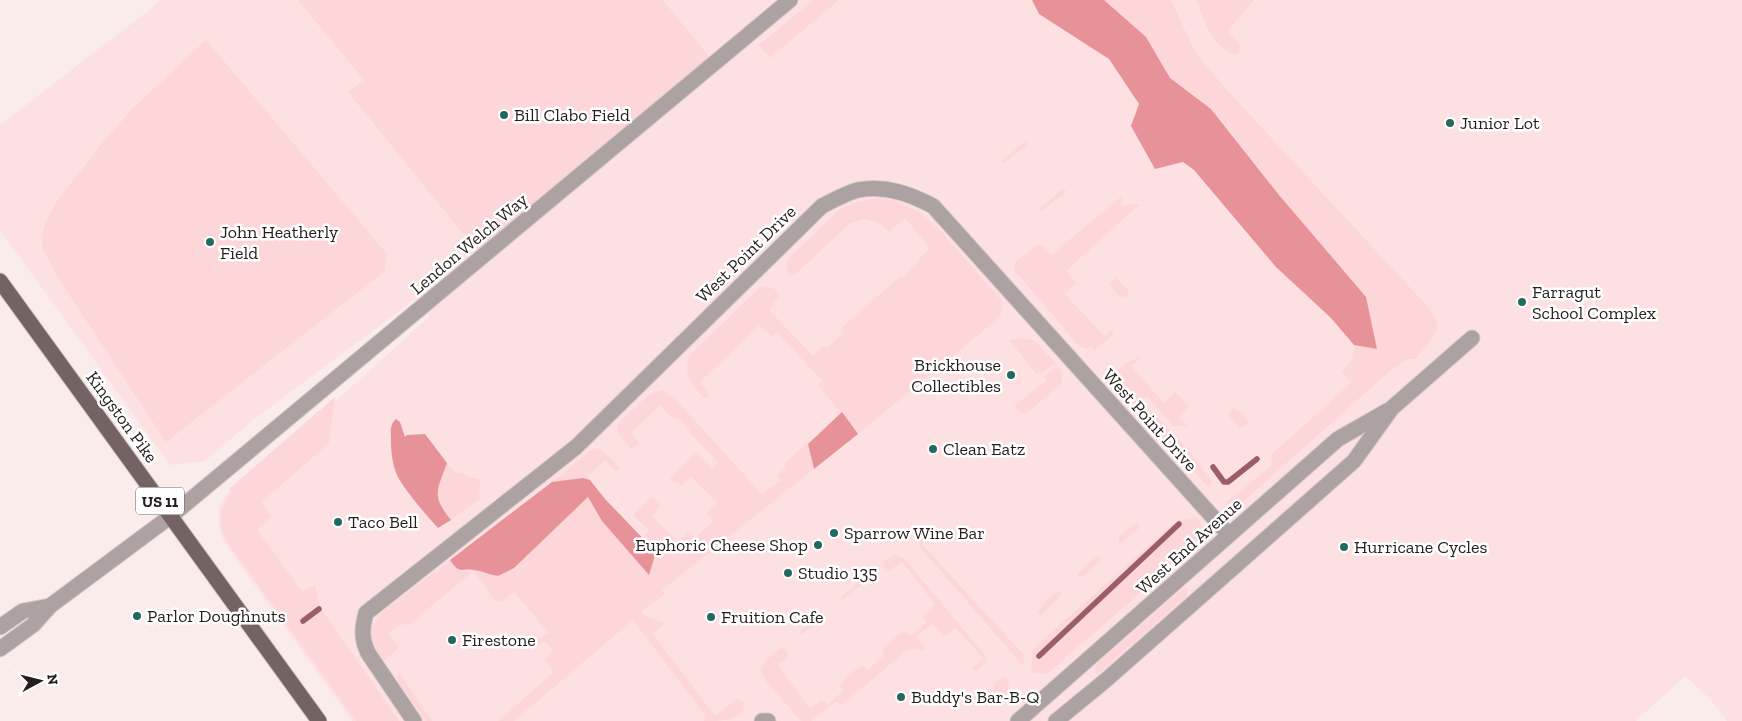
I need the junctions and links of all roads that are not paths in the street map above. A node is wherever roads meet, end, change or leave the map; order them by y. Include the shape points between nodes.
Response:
1 (790, 0) edge
2 (0, 281) edge
3 (1472, 338) dead end
4 (1392, 408) junction
5 (172, 516) junction
6 (1229, 535) junction
7 (50, 606) junction
8 (0, 627) edge
9 (0, 649) edge
10 (319, 721) edge
11 (414, 721) edge
12 (762, 721) edge
13 (768, 721) edge
14 (1018, 721) edge
15 (1056, 721) edge

1 - 5 street, Lendon Welch Way
2 - 5 main road, Kingston Pike / US 11
3 - 4 street, West End Avenue
4 - 6 street, West End Avenue via 1338,439
4 - 15 street, West End Avenue via 1354,461
5 - 7 street, Lendon Welch Way
5 - 10 main road, Kingston Pike / US 11
6 - 11 street, West Point Drive via 934,206 890,189 858,190 822,206 576,447 366,613 362,630 365,648
6 - 14 street, West End Avenue
7 - 8 street via 23,610
7 - 9 street, Lendon Welch Way via 33,625
12 - 13 street

